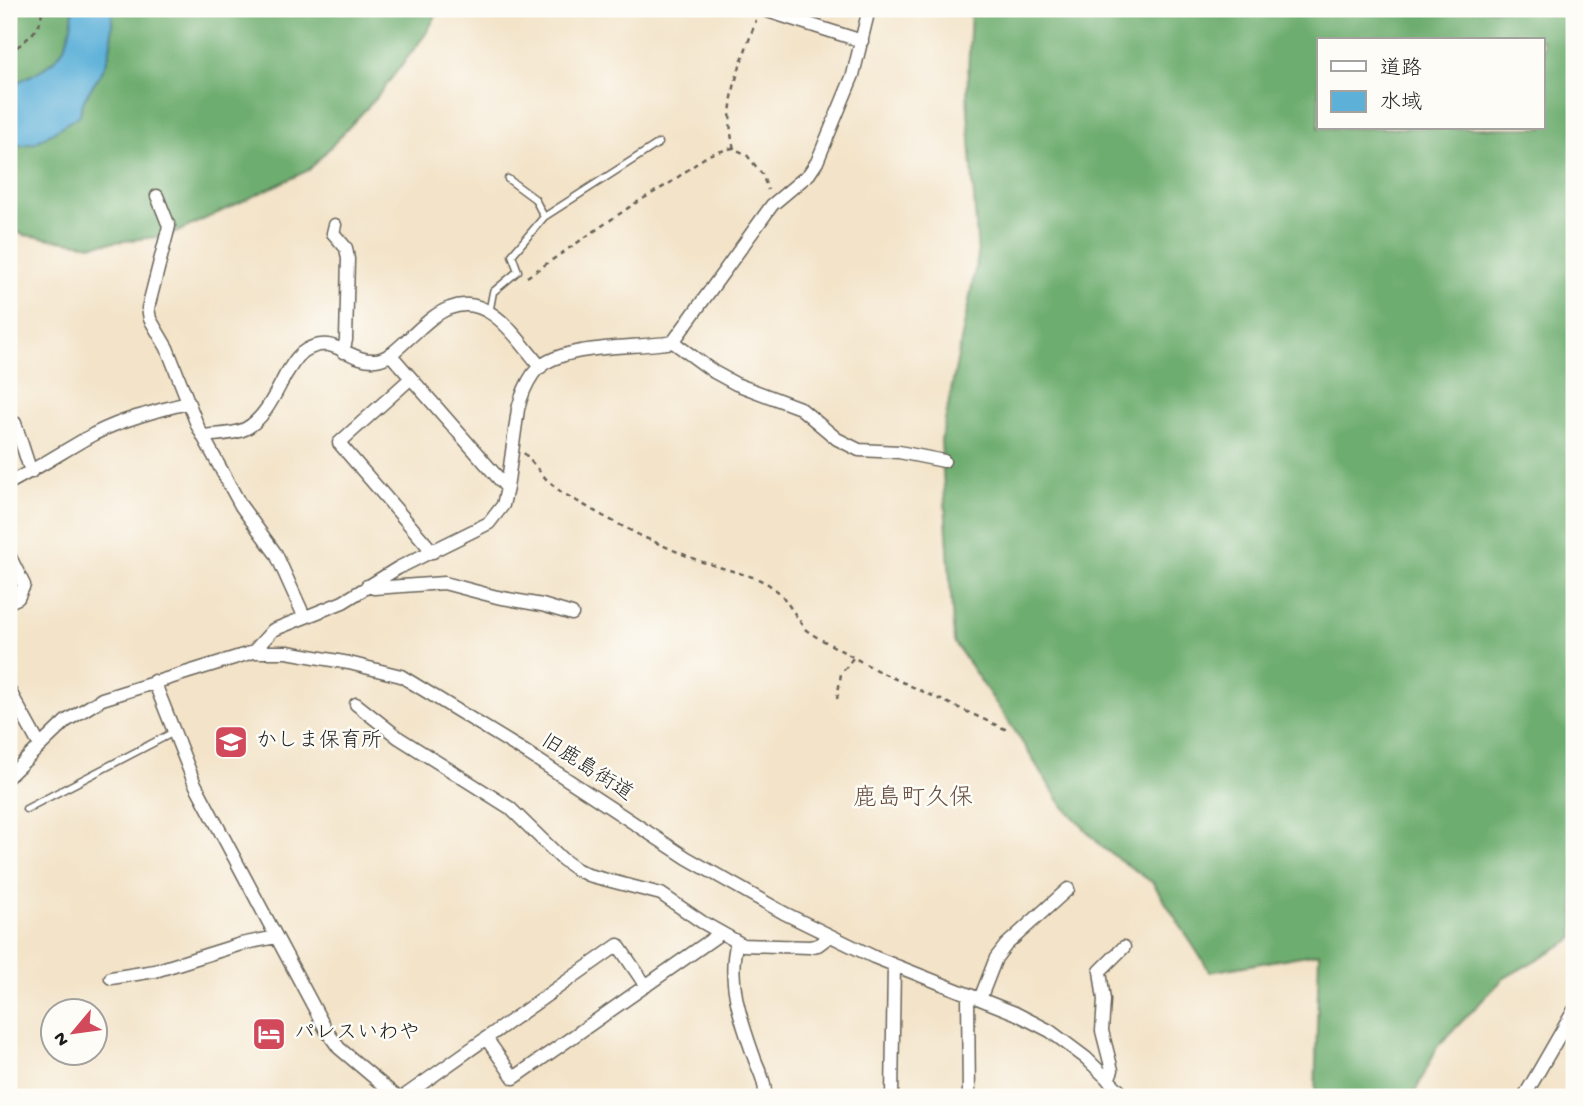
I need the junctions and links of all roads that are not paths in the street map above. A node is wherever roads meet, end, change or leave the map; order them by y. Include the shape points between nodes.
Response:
1 (762, 9) edge
2 (869, 9) edge
3 (862, 41) junction
4 (659, 143) dead end
5 (508, 179) dead end
6 (157, 196) dead end
7 (544, 217) junction
8 (335, 225) dead end
9 (490, 308) dead end
10 (673, 342) junction
11 (343, 352) junction
12 (390, 354) junction
13 (541, 367) junction
14 (410, 379) junction
15 (187, 402) junction
16 (15, 423) dead end
17 (203, 436) junction
18 (944, 461) dead end
19 (31, 472) junction
20 (9, 483) edge
21 (507, 488) junction
22 (433, 552) junction
23 (9, 555) edge
24 (367, 586) junction
25 (9, 602) edge
26 (572, 614) dead end
27 (304, 616) junction
28 (253, 652) junction
29 (154, 681) junction
30 (9, 690) edge
31 (356, 704) dead end
32 (174, 732) junction
33 (40, 746) junction
34 (9, 776) edge
35 (26, 809) dead end
36 (1068, 890) dead end
37 (721, 933) junction
38 (830, 936) junction
39 (276, 937) junction
40 (737, 942) junction
41 (1124, 947) dead end
42 (894, 965) junction
43 (111, 978) dead end
44 (646, 986) junction
45 (974, 997) junction
46 (1574, 1010) edge
47 (486, 1038) junction
48 (1115, 1091) edge
49 (400, 1097) edge
50 (765, 1097) edge
51 (892, 1097) edge
52 (969, 1097) edge
53 (1524, 1097) edge

1 - 3 street
2 - 3 street
3 - 10 street via 817,162 773,203
4 - 7 lane
5 - 7 lane via 535,199
6 - 15 street via 169,226 148,308
7 - 9 lane via 512,255 518,271 494,292
8 - 11 street via 333,233 346,248 348,259
10 - 13 street via 569,353
10 - 18 street via 736,384 800,408 836,439 859,450
11 - 12 street via 362,360
11 - 17 street via 322,343 306,350 296,358 257,421 244,430
12 - 13 street via 435,316 466,304 494,315
12 - 14 street
13 - 21 street via 518,409
14 - 21 street
14 - 22 street via 339,443
15 - 17 street
15 - 19 street via 103,430
16 - 19 street
17 - 27 street via 241,506 276,554
19 - 20 street
21 - 22 street via 503,505 489,523
22 - 24 street
23 - 25 street via 24,585 18,598
24 - 26 street via 444,583
24 - 27 street
27 - 28 street via 273,630
28 - 29 street, 旧鹿島街道
28 - 38 street, 旧鹿島街道 via 287,652 401,676 687,858
29 - 32 street
29 - 33 street, 旧鹿島街道 via 83,709
30 - 33 street
31 - 37 street via 398,738 510,808 576,869 661,894
32 - 35 lane
32 - 39 street via 194,782
33 - 34 street, 旧鹿島街道
36 - 45 street via 1006,945
37 - 40 street
37 - 44 street
38 - 40 street via 809,947
38 - 42 street, 旧鹿島街道
39 - 43 street via 155,971
39 - 49 street via 339,1048
40 - 50 street via 733,967 737,1005
41 - 48 street via 1100,971 1102,1031
42 - 45 street, 旧鹿島街道
42 - 51 street
44 - 47 street via 514,1078
44 - 47 street via 618,945
45 - 48 street, 旧鹿島街道 via 1051,1031 1086,1058
45 - 52 street
46 - 53 street
47 - 49 street

